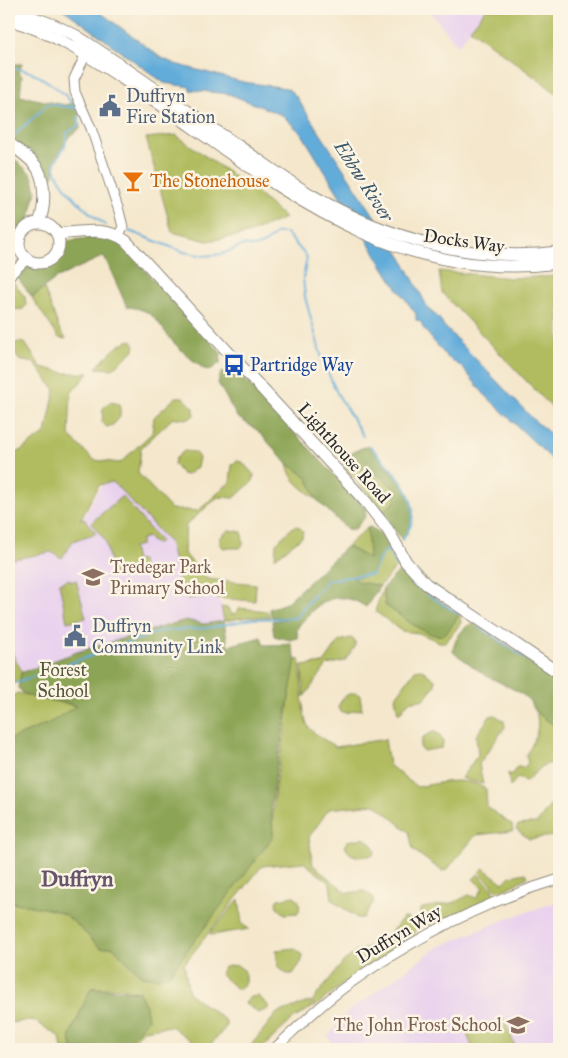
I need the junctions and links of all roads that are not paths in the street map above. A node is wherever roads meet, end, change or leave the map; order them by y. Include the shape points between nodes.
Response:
1 (10, 9) edge
2 (9, 20) edge
3 (86, 54) junction
4 (9, 143) edge
5 (39, 223) junction
6 (58, 234) junction
7 (119, 235) junction
8 (559, 252) edge
9 (27, 259) junction
10 (559, 263) edge
11 (9, 276) edge
12 (559, 673) edge
13 (559, 879) edge
14 (274, 1049) edge

1 - 8 main road, Docks Way via 75,35 330,206 390,232 447,248 487,254
2 - 3 main road, Docks Way
3 - 7 street via 74,79 75,92 91,128 119,211 123,227
3 - 10 main road, Docks Way via 302,202 335,221 400,248 453,260 486,265
4 - 5 main road via 38,170 44,194
5 - 6 main road via 50,226
5 - 9 main road via 26,228 20,237 20,247
6 - 7 main road via 99,231
6 - 9 main road via 59,248 55,256 37,263
7 - 12 main road, Lighthouse Road via 140,254 366,502 415,574
9 - 11 street
13 - 14 street, Duffryn Way via 500,898 426,935 348,985

